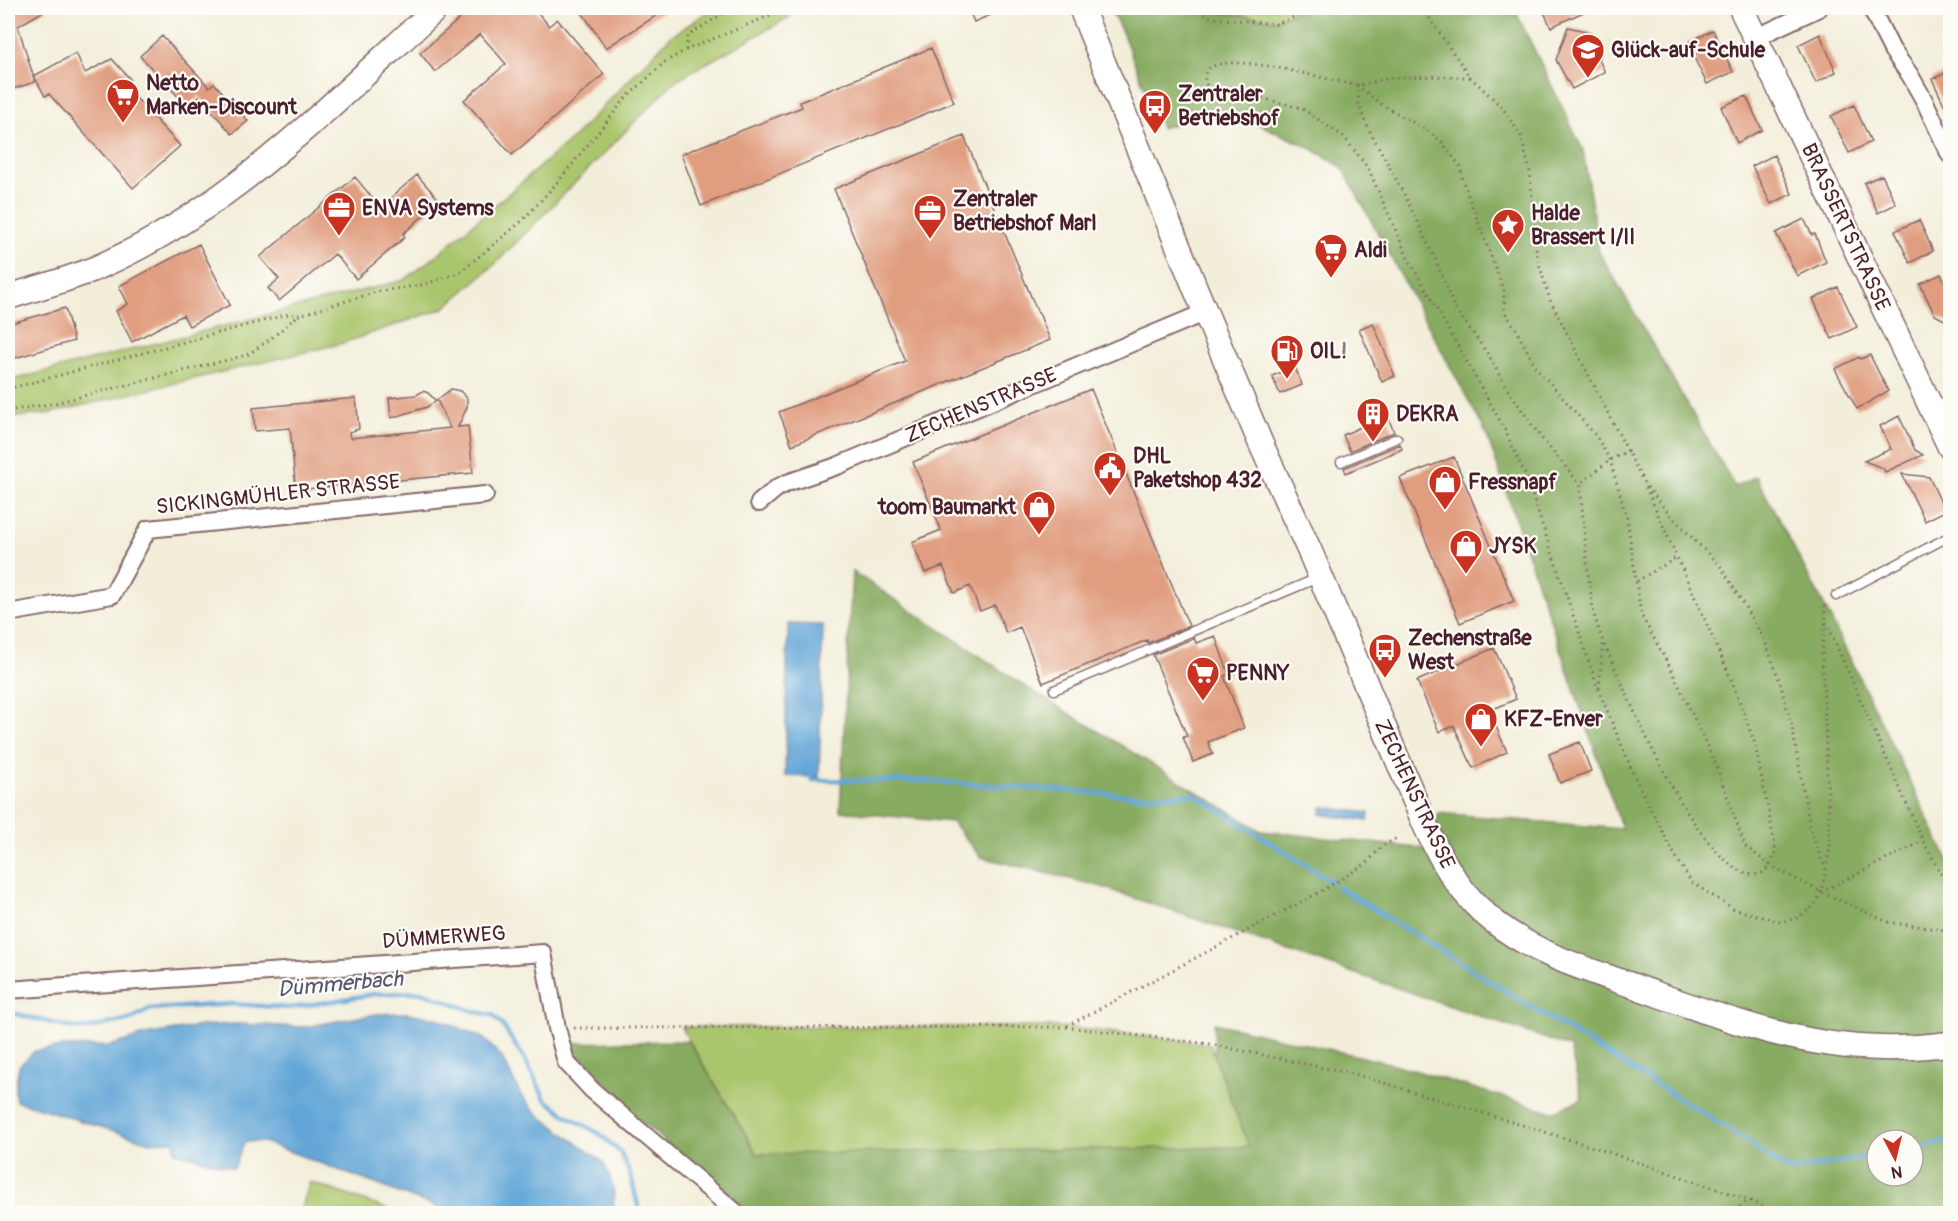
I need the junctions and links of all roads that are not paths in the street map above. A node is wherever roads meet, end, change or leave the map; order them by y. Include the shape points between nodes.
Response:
1 (437, 8) edge
2 (1081, 8) edge
3 (1741, 8) edge
4 (1819, 8) edge
5 (1871, 8) edge
6 (1755, 38) junction
7 (1950, 155) edge
8 (8, 297) edge
9 (1206, 312) junction
10 (1397, 438) dead end
11 (1950, 447) edge
12 (1341, 462) dead end
13 (485, 495) dead end
14 (759, 503) dead end
15 (1950, 537) edge
16 (1320, 577) junction
17 (1836, 596) road end
18 (8, 613) edge
19 (1054, 690) dead end
20 (8, 990) edge
21 (1950, 1044) edge
22 (738, 1214) edge

1 - 8 street via 296,136 201,211 100,266
2 - 9 street, ZECHENSTRASSE
3 - 6 street, BRASSERTSTRASSE
4 - 6 street
5 - 7 street via 1925,102
6 - 11 street, BRASSERTSTRASSE
9 - 14 street, ZECHENSTRASSE via 788,483
9 - 16 street, ZECHENSTRASSE
10 - 12 lane
13 - 18 street, SICKINGMÜHLER STRASSE via 148,529 112,595
15 - 17 lane
16 - 19 lane
16 - 21 street, ZECHENSTRASSE via 1437,850 1457,882 1491,919 1551,956 1771,1032 1854,1047
20 - 22 street, DÜMMERWEG via 543,953 566,1062 592,1090

